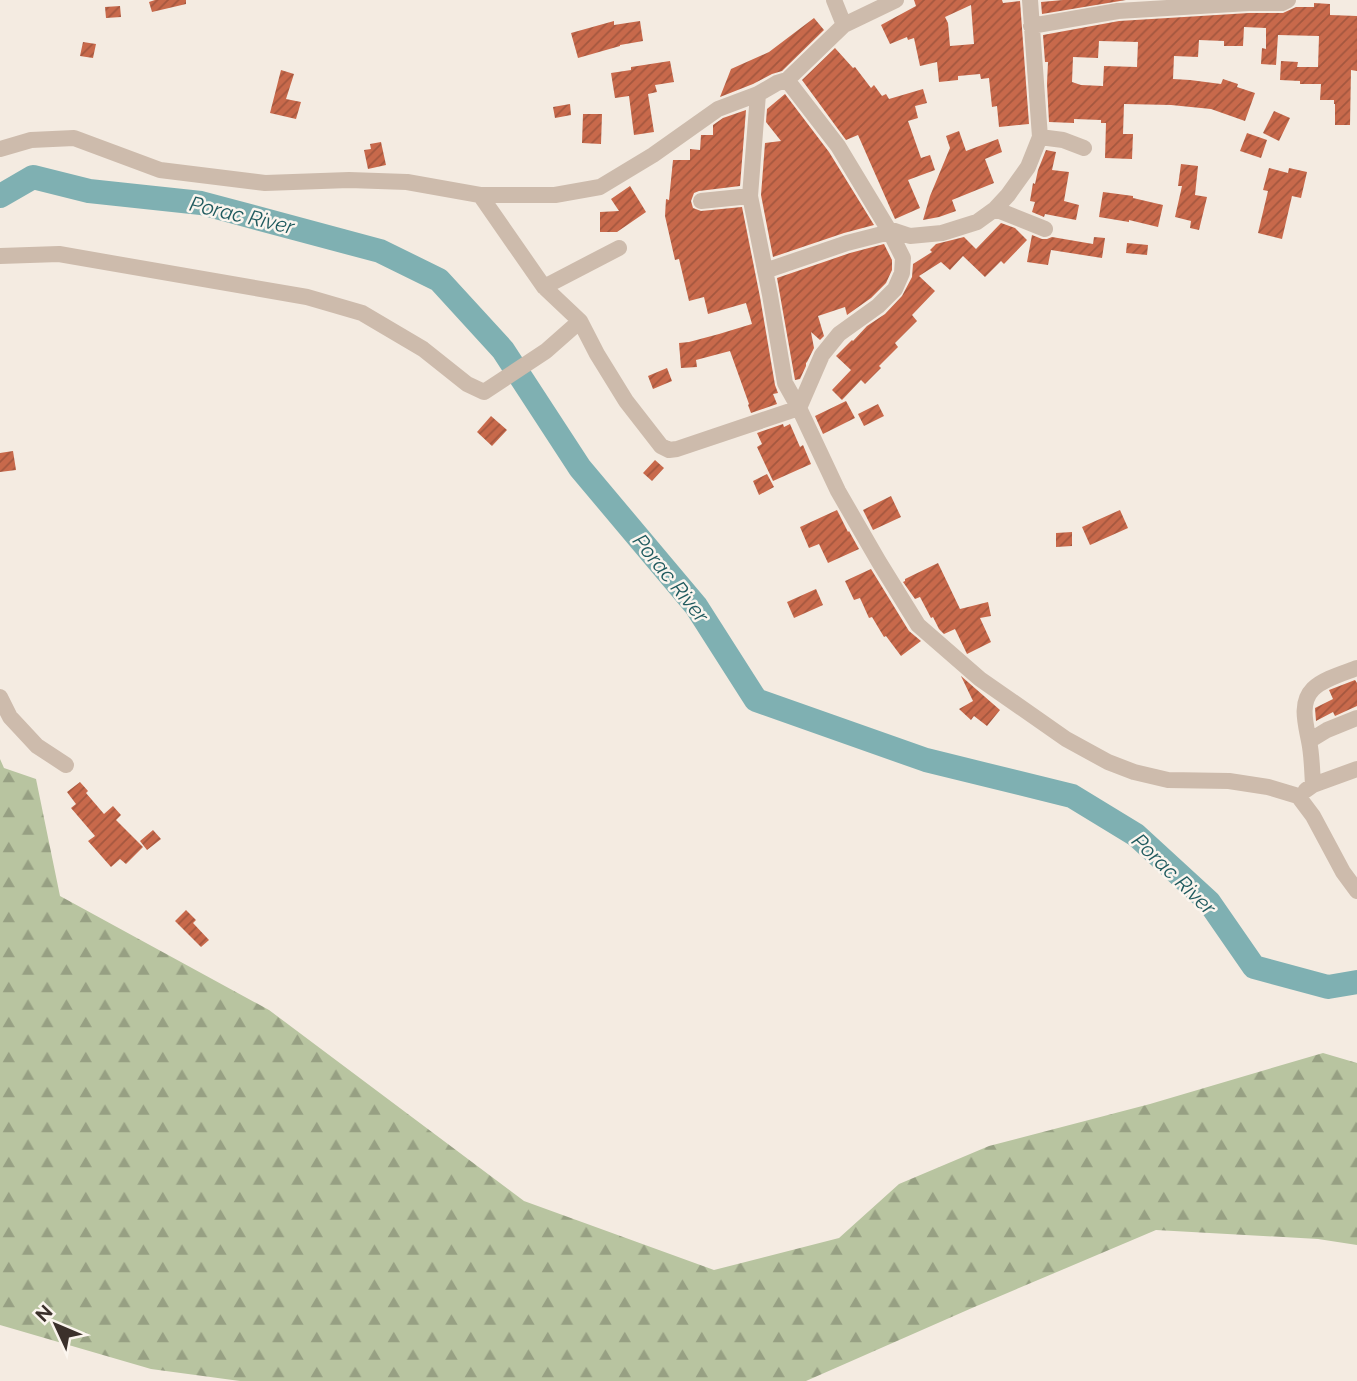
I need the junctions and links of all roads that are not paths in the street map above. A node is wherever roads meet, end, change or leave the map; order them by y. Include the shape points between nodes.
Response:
1 (834, 0) edge
2 (896, 0) edge
3 (1030, 0) edge
4 (1288, 0) edge
5 (844, 25) junction
6 (1031, 26) junction
7 (786, 80) junction
8 (758, 94) junction
9 (1040, 137) junction
10 (1084, 148) dead end
11 (0, 149) edge
12 (480, 195) junction
13 (750, 196) junction
14 (701, 201) dead end
15 (995, 209) junction
16 (1045, 229) dead end
17 (889, 230) junction
18 (619, 247) dead end
19 (0, 256) edge
20 (765, 271) junction
21 (544, 287) junction
22 (580, 321) junction
23 (799, 408) junction
24 (1357, 668) edge
25 (0, 697) edge
26 (1357, 719) edge
27 (1309, 741) junction
28 (66, 765) dead end
29 (1357, 769) edge
30 (1313, 785) junction
31 (1298, 796) junction
32 (1357, 891) edge

1 - 5 street
2 - 5 street
3 - 6 street
4 - 6 street via 1118,11
5 - 7 street
6 - 9 street
7 - 8 street
7 - 17 street via 838,146
8 - 12 street via 718,109 600,187 555,195
8 - 13 street
9 - 10 street
9 - 15 street via 1028,167
11 - 12 street via 31,140 74,138 160,170 265,183 407,182
12 - 21 street
13 - 14 street
13 - 20 street
15 - 16 street
15 - 17 street via 977,222 942,233 910,236
17 - 20 street
17 - 23 street via 903,258 895,289 839,334 822,355
18 - 21 street
19 - 22 street via 59,254 307,297 362,313 484,392 546,351
20 - 23 street via 785,383
21 - 22 street
22 - 23 street via 626,401 669,450
23 - 31 street via 838,491 918,625 980,679 1066,739 1134,772 1168,780 1229,781
24 - 27 street via 1312,690 1304,713
25 - 28 street via 10,717 37,746
26 - 27 street
27 - 30 street
29 - 30 street
30 - 31 street
31 - 32 street

